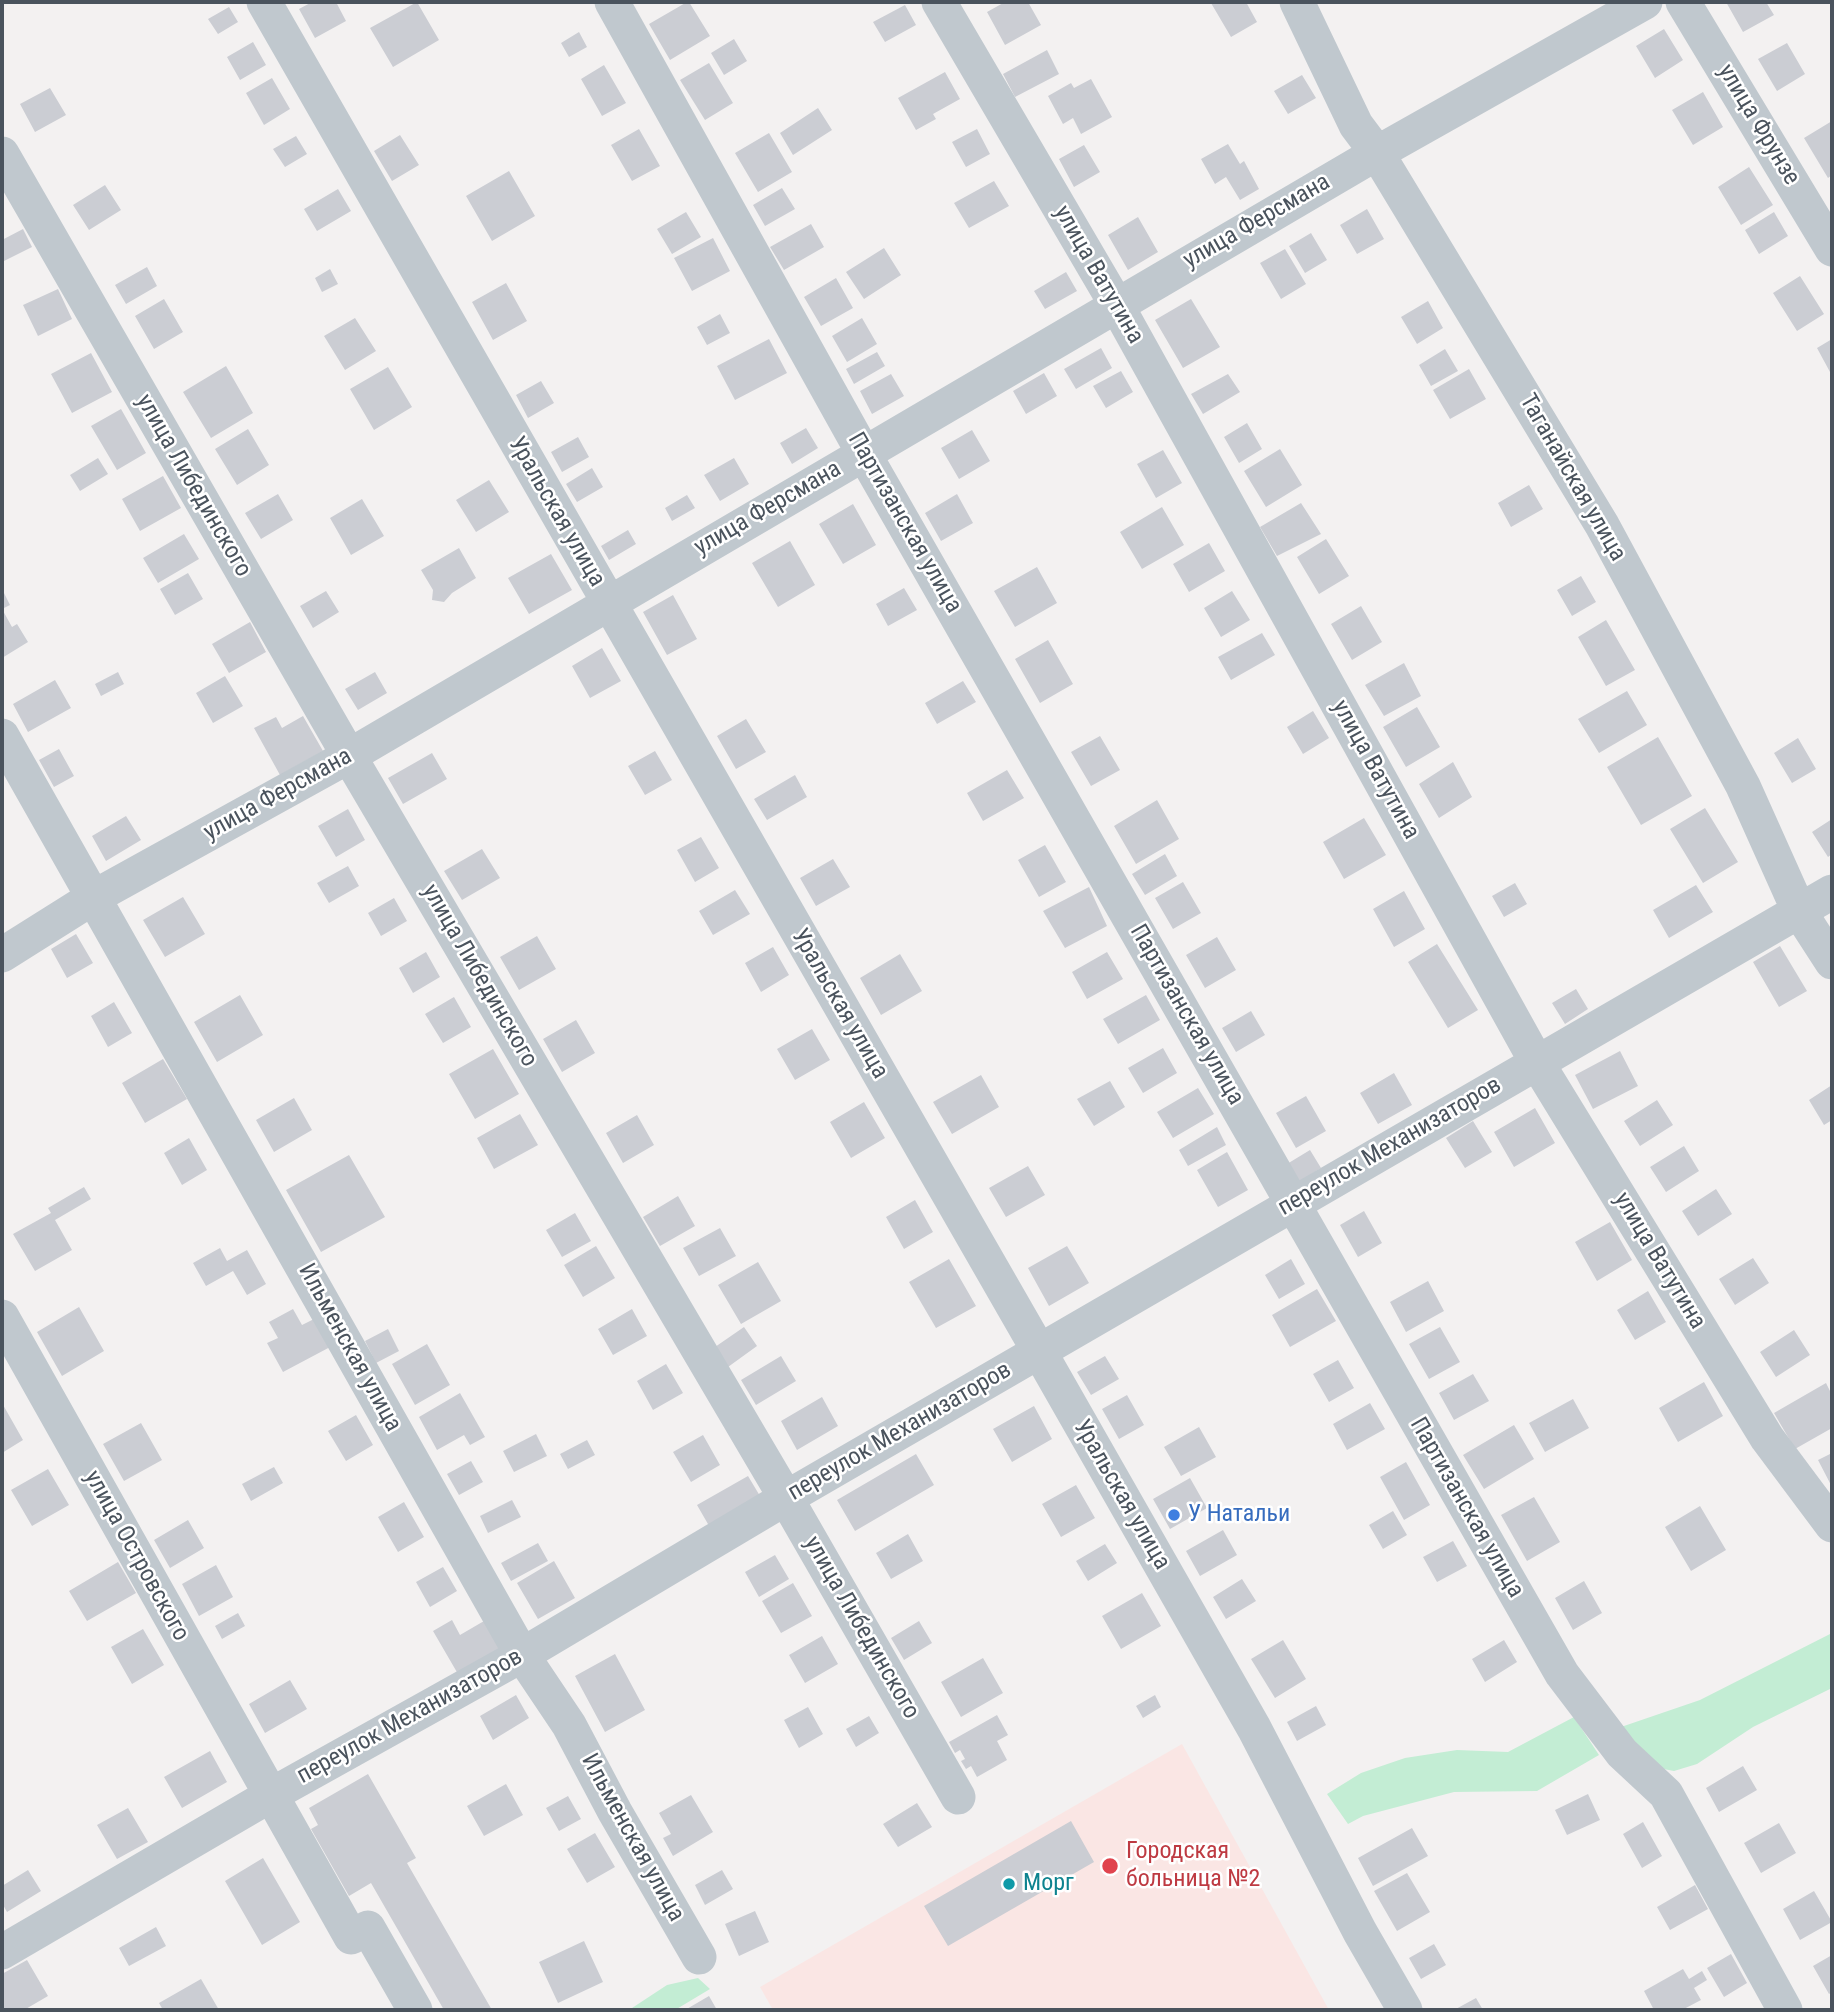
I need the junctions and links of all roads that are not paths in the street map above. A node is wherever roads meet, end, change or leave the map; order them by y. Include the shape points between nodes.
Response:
1 (264, 2) edge
2 (612, 2) edge
3 (939, 2) edge
4 (1297, 2) edge
5 (1645, 2) edge
6 (1684, 2) edge
7 (1377, 153) junction
8 (2, 154) edge
9 (1832, 249) edge
10 (1116, 304) junction
11 (864, 454) junction
12 (608, 603) junction
13 (2, 736) edge
14 (349, 756) junction
15 (1832, 892) edge
16 (94, 897) junction
17 (1798, 911) junction
18 (2, 955) edge
19 (1832, 962) edge
20 (1536, 1061) junction
21 (1294, 1203) junction
22 (2, 1317) edge
23 (1039, 1351) junction
24 (786, 1498) junction
25 (1832, 1525) edge
26 (522, 1655) junction
27 (271, 1795) junction
28 (958, 1797) dead end
29 (6, 1940) edge
30 (699, 1957) dead end
31 (415, 2010) edge
32 (1405, 2010) edge
33 (1786, 2010) edge

1 - 12 street, Уральская улица
2 - 11 street, Партизанская улица
3 - 10 street, улица Ватутина
4 - 7 street, Таганайская улица via 1356,125
5 - 7 street, улица Ферсмана
6 - 9 street, улица Фрунзе
7 - 10 street, улица Ферсмана
7 - 17 street, Таганайская улица via 1602,524 1742,786
8 - 14 street, улица Либединского
10 - 11 street, улица Ферсмана
10 - 20 street, улица Ватутина
11 - 12 street, улица Ферсмана
11 - 21 street, Партизанская улица
12 - 14 street, улица Ферсмана
12 - 23 street, Уральская улица
13 - 16 street, Ильменская улица
14 - 16 street, улица Ферсмана
14 - 24 street, улица Либединского
15 - 17 street, переулок Механизаторов
16 - 18 street, улица Ферсмана
16 - 26 street, Ильменская улица
17 - 19 street, Таганайская улица
17 - 20 street, переулок Механизаторов
20 - 21 street, переулок Механизаторов
20 - 25 street, улица Ватутина via 1767,1438
21 - 23 street, переулок Механизаторов
21 - 33 street, Партизанская улица via 1562,1674 1622,1753 1666,1794
22 - 27 street, улица Островского
23 - 24 street, переулок Механизаторов
23 - 32 street, Уральская улица via 1254,1728
24 - 26 street, переулок Механизаторов
24 - 28 street, улица Либединского
26 - 27 street, переулок Механизаторов
26 - 30 street, Ильменская улица via 569,1725
27 - 29 street, переулок Механизаторов
27 - 31 street via 351,1937 368,1928

